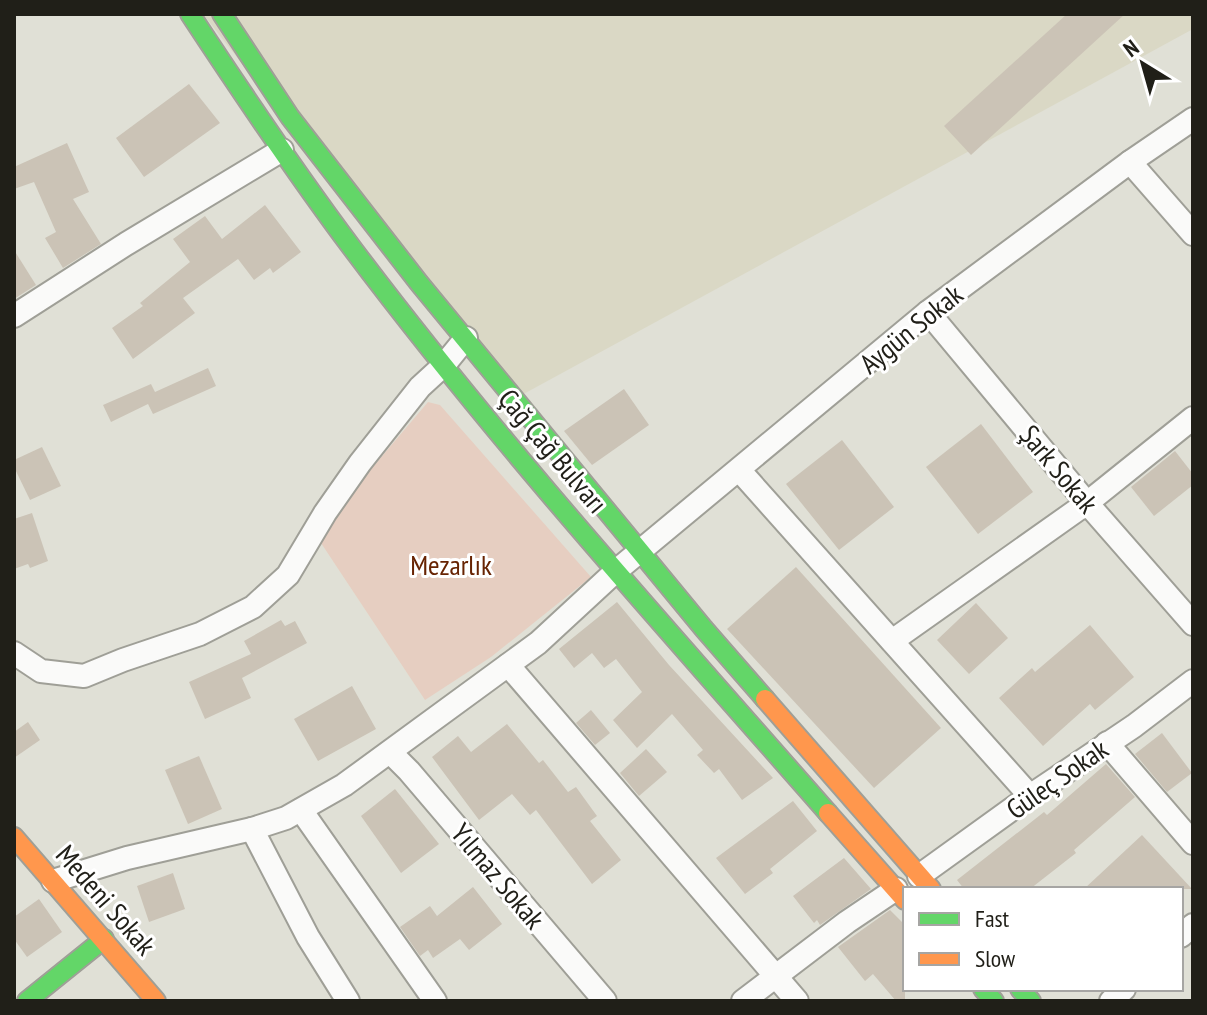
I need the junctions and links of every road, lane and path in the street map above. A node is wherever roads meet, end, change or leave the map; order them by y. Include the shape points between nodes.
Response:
1 (190, 14) edge
2 (222, 14) edge
3 (1193, 119) edge
4 (282, 150) junction
5 (1130, 162) junction
6 (1193, 234) edge
7 (928, 312) junction
8 (14, 316) edge
9 (466, 338) junction
10 (444, 365) junction
11 (1193, 418) edge
12 (740, 471) junction
13 (1087, 503) junction
14 (639, 552) junction
15 (616, 571) junction
16 (1193, 624) edge
17 (892, 641) junction
18 (14, 653) edge
19 (508, 665) junction
20 (1193, 681) edge
21 (1107, 743) junction
22 (390, 752) junction
23 (1030, 796) junction
24 (301, 810) junction
25 (252, 829) junction
26 (14, 837) edge
27 (1193, 843) edge
28 (53, 881) junction
29 (925, 882) edge
30 (900, 894) edge
31 (104, 939) junction
32 (778, 977) junction
33 (27, 1001) edge
34 (156, 1001) edge
35 (348, 1001) edge
36 (435, 1001) edge
37 (605, 1001) edge
38 (743, 1001) edge
39 (797, 1001) edge

1 - 4 main road, Çağ Çağ Bulvarı
2 - 9 main road, Çağ Çağ Bulvarı via 290,117
3 - 5 street, Aygün Sokak
4 - 8 street
4 - 10 main road, Çağ Çağ Bulvarı via 335,229
5 - 6 street
5 - 7 street, Aygün Sokak
7 - 12 street, Aygün Sokak
7 - 13 street, Şark Sokak
9 - 10 street
9 - 14 main road, Çağ Çağ Bulvarı
10 - 15 main road, Çağ Çağ Bulvarı
10 - 18 street via 413,395 360,463 288,575 253,607 200,634 84,676 41,671
11 - 13 street
12 - 14 street, Aygün Sokak
12 - 17 street
13 - 16 street, Şark Sokak
13 - 17 street
14 - 15 street, Aygün Sokak
14 - 29 main road, Çağ Çağ Bulvarı
15 - 19 street, Aygün Sokak
15 - 30 main road, Çağ Çağ Bulvarı
17 - 23 street
19 - 22 street, Aygün Sokak
19 - 32 street
20 - 21 street, Güleç Sokak
21 - 23 street, Güleç Sokak
21 - 27 street
22 - 24 street, Aygün Sokak
22 - 37 street, Yılmaz Sokak
23 - 29 street, Güleç Sokak
24 - 25 street, Aygün Sokak
24 - 36 street
25 - 28 street, Aygün Sokak
25 - 35 street
26 - 28 main road, Medeni Sokak
28 - 31 main road, Medeni Sokak
30 - 32 street via 847,922
31 - 33 main road
31 - 34 main road, Medeni Sokak
32 - 38 street
32 - 39 street

